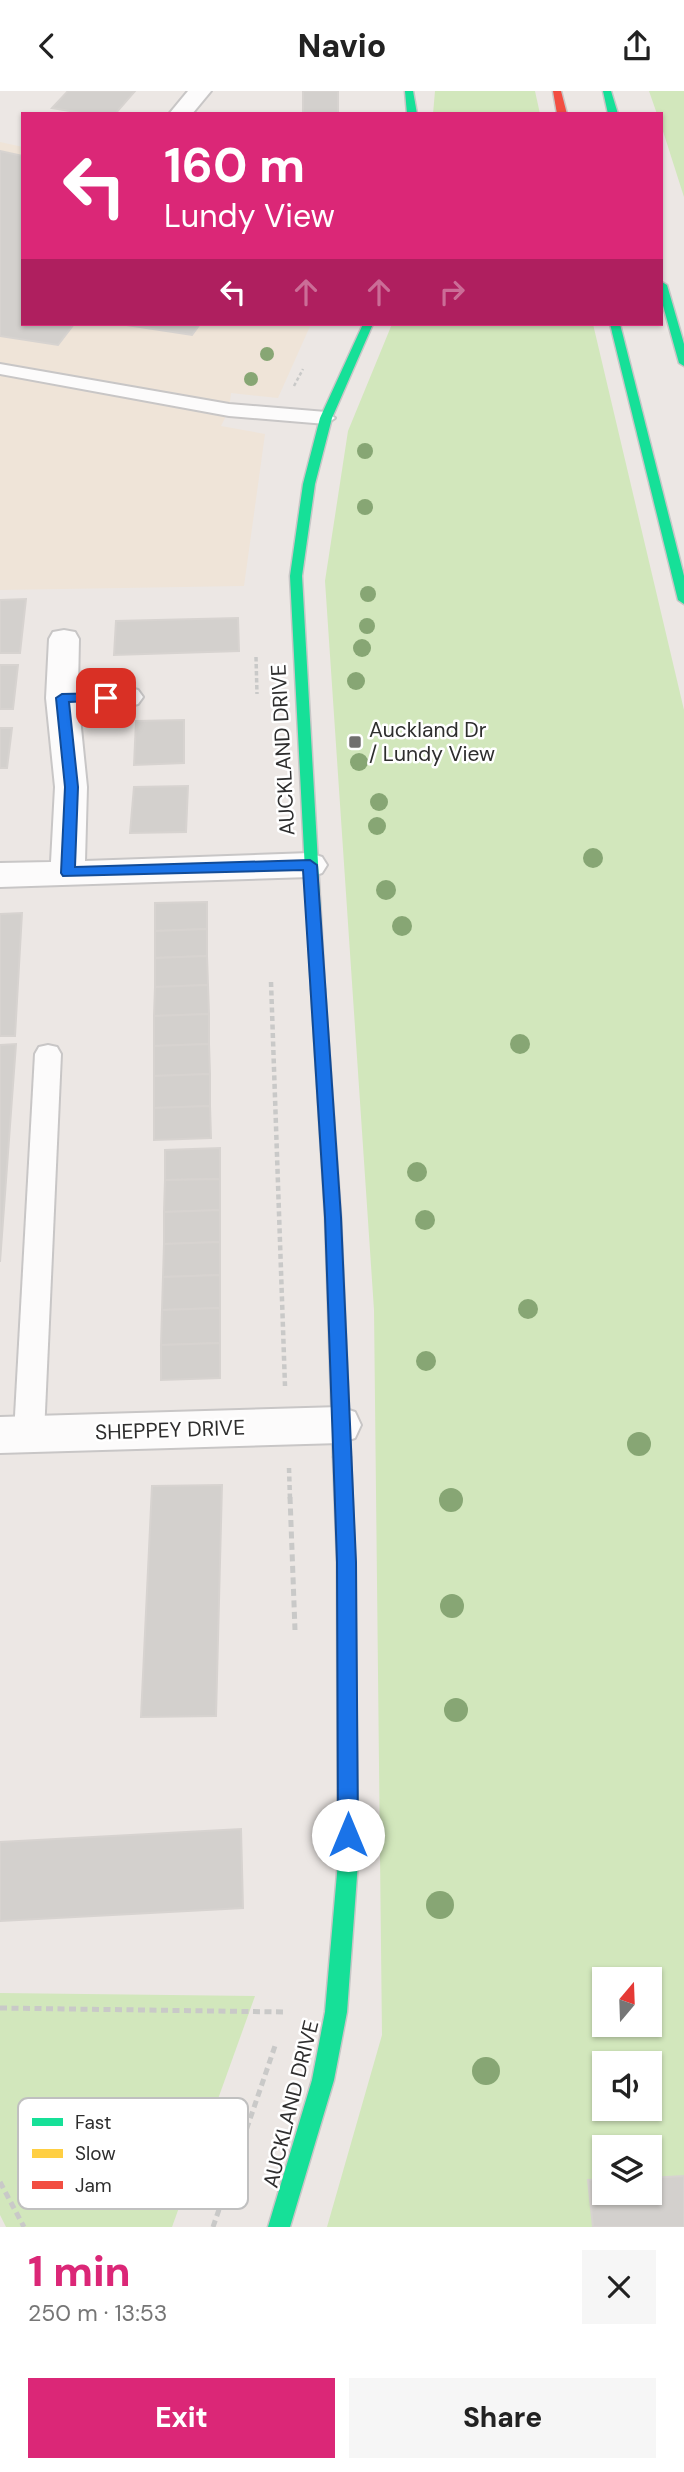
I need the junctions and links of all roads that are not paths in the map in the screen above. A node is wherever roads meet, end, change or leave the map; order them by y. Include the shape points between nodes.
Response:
1 (200, 91) edge
2 (409, 91) edge
3 (556, 91) edge
4 (607, 91) edge
5 (182, 112) edge
6 (412, 112) edge
7 (561, 112) edge
8 (612, 112) edge
9 (663, 289) edge
10 (367, 326) edge
11 (616, 326) edge
12 (684, 363) edge
13 (0, 369) edge
14 (326, 418) junction
15 (684, 600) edge
16 (64, 639) dead end
17 (127, 697) dead end
18 (62, 698) junction
19 (310, 865) junction
20 (68, 873) junction
21 (0, 875) edge
22 (48, 1054) dead end
23 (340, 1425) junction
24 (15, 1434) edge
25 (279, 2227) edge

1 - 5 street
2 - 6 main road
3 - 7 main road
4 - 8 main road
9 - 12 main road
10 - 14 main road, AUCKLAND DRIVE
11 - 15 main road
13 - 14 lane via 229,410
14 - 19 main road, AUCKLAND DRIVE via 309,484 296,576
16 - 18 street
17 - 18 street
18 - 20 street via 71,787
19 - 20 street
19 - 23 main road, AUCKLAND DRIVE via 333,1217
20 - 21 street
22 - 24 lane
23 - 24 street, SHEPPEY DRIVE
23 - 25 main road, AUCKLAND DRIVE via 348,1862 336,2013 323,2080

